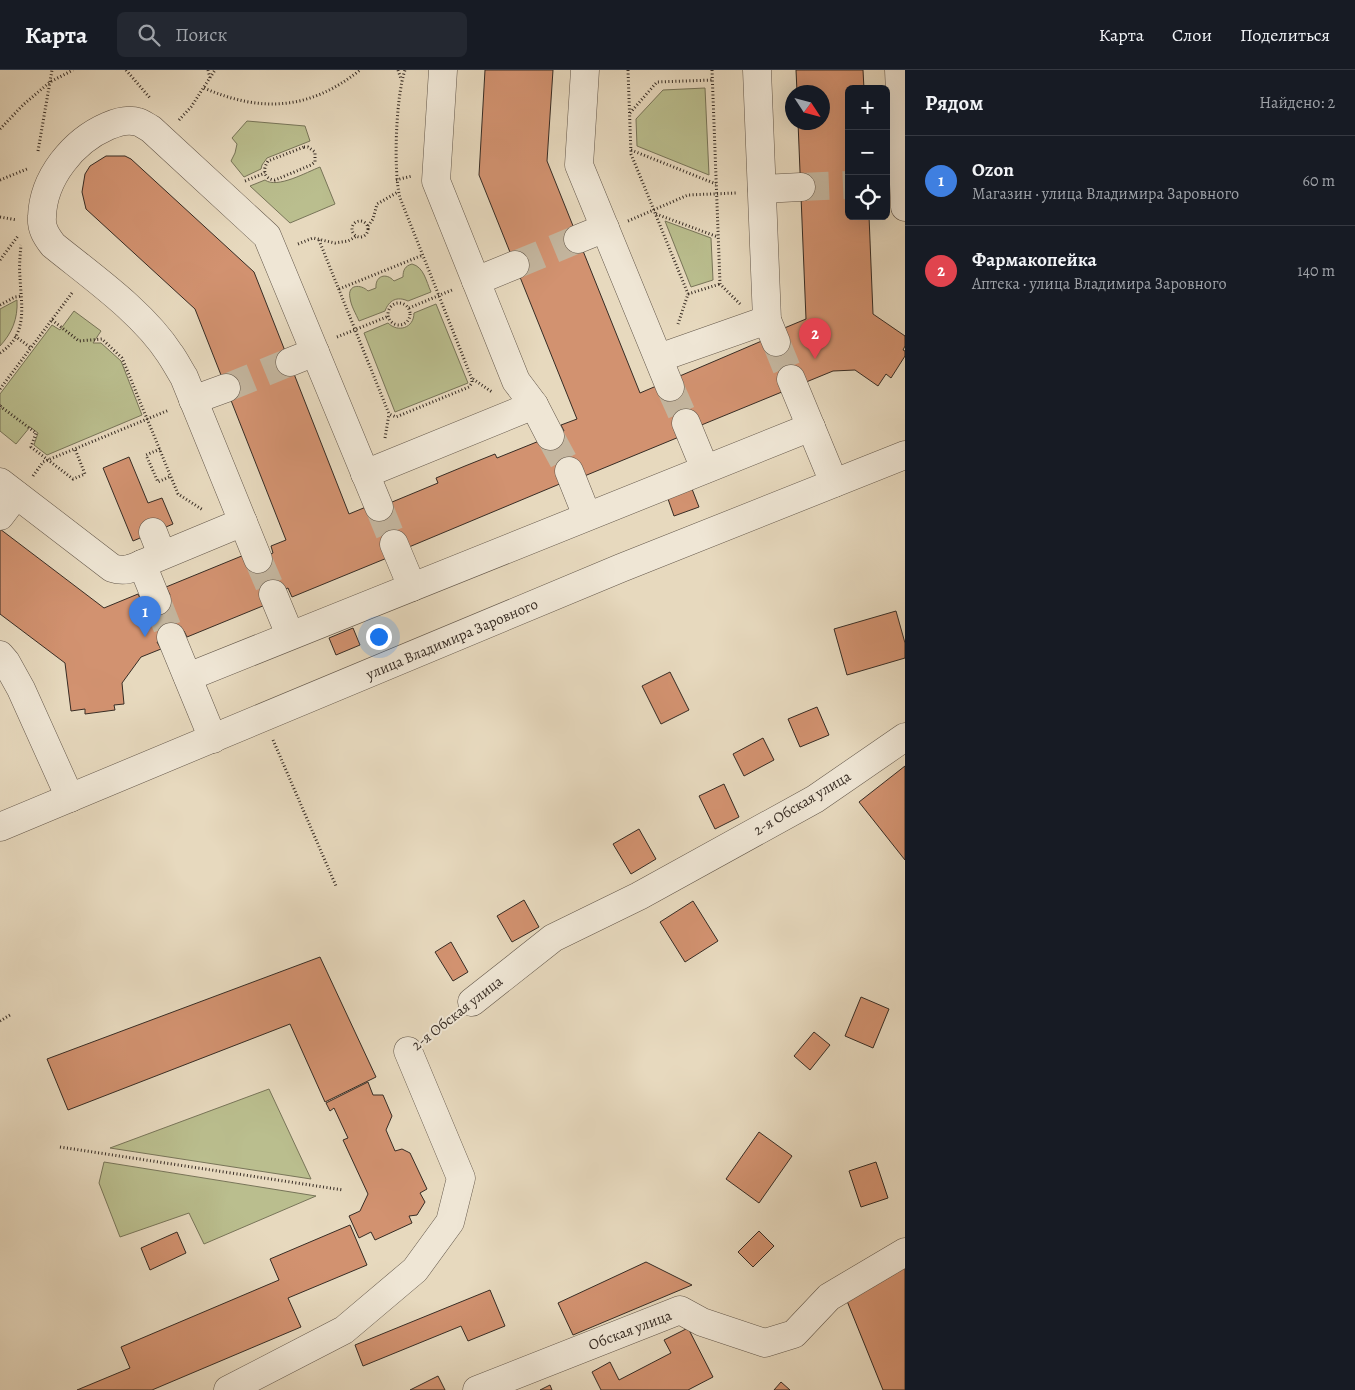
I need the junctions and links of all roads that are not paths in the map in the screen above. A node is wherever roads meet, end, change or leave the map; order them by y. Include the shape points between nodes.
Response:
1 (443, 70) edge
2 (585, 70) edge
3 (757, 70) edge
4 (899, 70) edge
5 (801, 187) tunnel mouth
6 (762, 190) junction
7 (898, 191) edge
8 (606, 229) junction
9 (578, 240) tunnel mouth
10 (515, 265) tunnel mouth
11 (476, 281) junction
12 (314, 350) junction
13 (663, 356) junction
14 (290, 362) tunnel mouth
15 (791, 379) tunnel mouth
16 (670, 386) tunnel mouth
17 (226, 388) tunnel mouth
18 (193, 400) junction
19 (534, 405) junction
20 (686, 423) tunnel mouth
21 (811, 427) junction
22 (550, 436) tunnel mouth
23 (905, 455) edge
24 (705, 470) junction
25 (569, 471) tunnel mouth
26 (365, 474) junction
27 (834, 483) junction
28 (8, 497) edge
29 (379, 507) tunnel mouth
30 (587, 516) junction
31 (237, 525) junction
32 (394, 544) tunnel mouth
33 (152, 551) junction
34 (258, 559) tunnel mouth
35 (412, 587) junction
36 (273, 594) tunnel mouth
37 (157, 601) tunnel mouth
38 (290, 635) junction
39 (171, 636) tunnel mouth
40 (0, 655) edge
41 (188, 677) junction
42 (905, 737) edge
43 (213, 739) junction
44 (70, 798) junction
45 (0, 827) edge
46 (472, 1002) road end
47 (408, 1052) road end
48 (905, 1252) edge
49 (228, 1390) edge
50 (477, 1390) edge

1 - 11 street via 436,181
2 - 8 street via 579,165
3 - 6 street
4 - 7 street
5 - 6 street
6 - 13 street via 767,328
8 - 9 street
8 - 13 street
10 - 11 street
11 - 19 street via 516,381
12 - 14 street
12 - 18 street via 267,236 151,129 138,122 119,122 83,140 58,168 44,201 42,218 45,234 53,245 117,296 158,339 184,377
12 - 26 street
13 - 16 street
15 - 21 street
17 - 18 street
18 - 31 street
19 - 22 street
19 - 26 street
20 - 24 street
21 - 24 street
21 - 27 street
23 - 27 street, улица Владимира Заровного
24 - 30 street
25 - 30 street
26 - 29 street
27 - 43 street, улица Владимира Заровного
28 - 33 street via 112,568 129,570
30 - 35 street
31 - 33 street
31 - 34 street
32 - 35 street
33 - 37 street
35 - 38 street
36 - 38 street
38 - 41 street
39 - 41 street
40 - 44 street via 21,689
41 - 43 street
42 - 46 street, 2-я Обская улица via 815,799 639,896 553,938
43 - 44 street, улица Владимира Заровного
44 - 45 street, улица Владимира Заровного
47 - 49 street, 2-я Обская улица via 461,1178 450,1222 415,1270 344,1330
48 - 50 street, Обская улица via 829,1297 794,1334 765,1343 702,1322 680,1310

